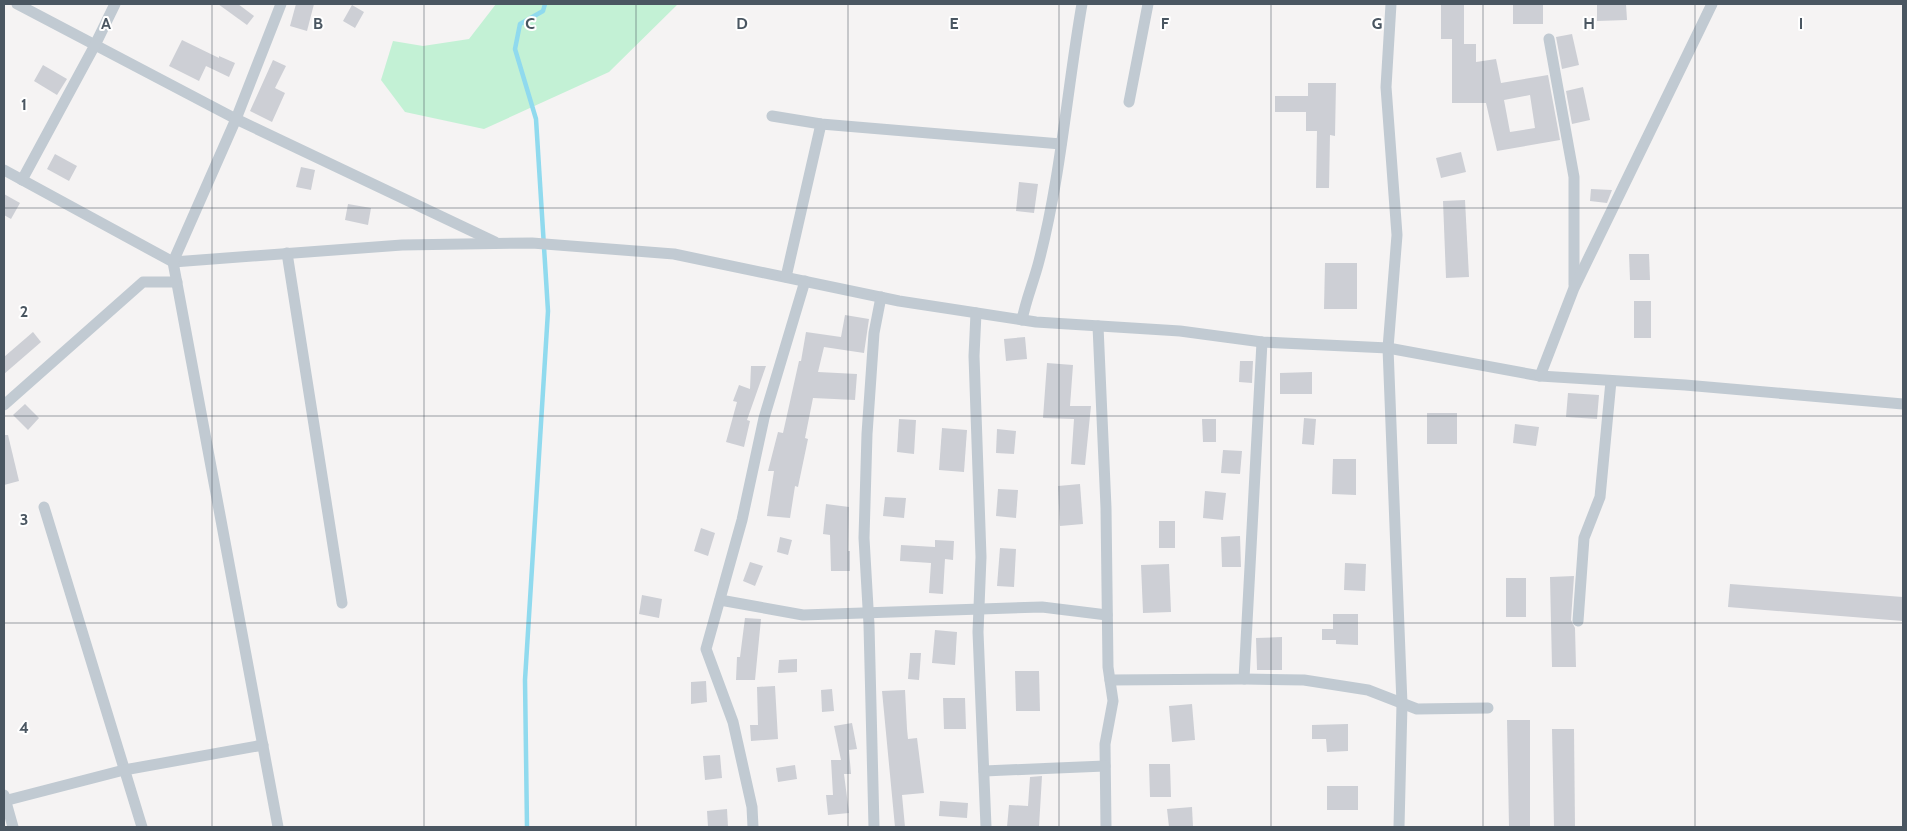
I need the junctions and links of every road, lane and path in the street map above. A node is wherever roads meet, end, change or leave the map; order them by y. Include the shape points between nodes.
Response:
1 (17, 4) edge
2 (115, 4) edge
3 (281, 4) edge
4 (1082, 4) edge
5 (1148, 4) edge
6 (1390, 4) edge
7 (1712, 4) edge
8 (1549, 39) dead end
9 (96, 45) junction
10 (1129, 102) dead end
11 (772, 116) dead end
12 (236, 119) junction
13 (821, 124) junction
14 (1062, 144) junction
15 (4, 170) edge
16 (22, 180) junction
17 (499, 243) junction
18 (287, 253) junction
19 (174, 262) junction
20 (786, 277) junction
21 (805, 281) junction
22 (177, 282) junction
23 (1574, 288) junction
24 (881, 297) junction
25 (976, 313) junction
26 (1022, 320) junction
27 (1098, 326) junction
28 (1262, 342) junction
29 (1388, 348) junction
30 (1540, 376) junction
31 (1611, 381) junction
32 (1903, 404) edge
33 (4, 405) edge
34 (44, 507) dead end
35 (720, 600) junction
36 (342, 603) dead end
37 (979, 609) junction
38 (868, 612) junction
39 (1107, 615) junction
40 (1578, 621) dead end
41 (1244, 678) junction
42 (1110, 680) junction
43 (1402, 704) junction
44 (1488, 708) dead end
45 (262, 745) junction
46 (1105, 766) junction
47 (124, 770) junction
48 (984, 771) junction
49 (4, 799) edge
50 (13, 827) edge
51 (142, 827) edge
52 (278, 827) edge
53 (753, 827) edge
54 (874, 827) edge
55 (986, 827) edge
56 (1106, 827) edge
57 (1399, 827) edge

1 - 9 street
2 - 9 street
3 - 12 street
4 - 14 street via 1066,95
5 - 10 street
6 - 29 street via 1386,87 1397,235
7 - 23 street
8 - 23 street via 1574,177
9 - 12 street
9 - 16 street
11 - 13 street
12 - 17 street
12 - 19 street
13 - 14 street
13 - 20 street
14 - 26 street via 1039,261 1026,297
15 - 16 street
16 - 19 street
17 - 18 street via 402,245
17 - 20 street via 674,254
18 - 19 street
18 - 36 street
19 - 22 street
20 - 21 street
21 - 24 street
21 - 35 street via 764,418 742,520
22 - 33 street via 143,282
22 - 45 street
23 - 30 street
24 - 25 street
24 - 38 street via 874,333 867,434 864,538
25 - 26 street
25 - 37 street via 974,356 981,557
26 - 27 street
27 - 28 street via 1180,331
27 - 39 street
28 - 29 street
28 - 41 street
29 - 30 street
29 - 43 street
30 - 31 street
31 - 32 street
31 - 40 street via 1600,497 1584,538
34 - 47 street
35 - 38 street via 803,615
35 - 53 street via 706,649 733,722 752,807
37 - 38 street
37 - 39 street via 1042,607
37 - 48 street
38 - 54 street
39 - 42 street
41 - 42 street
41 - 43 street via 1304,680 1359,688
42 - 46 street via 1113,701 1105,744
43 - 44 street via 1416,709
43 - 57 street
45 - 47 street
45 - 52 street
46 - 48 street
46 - 56 street
47 - 49 street
47 - 51 street
48 - 55 street
49 - 50 street

